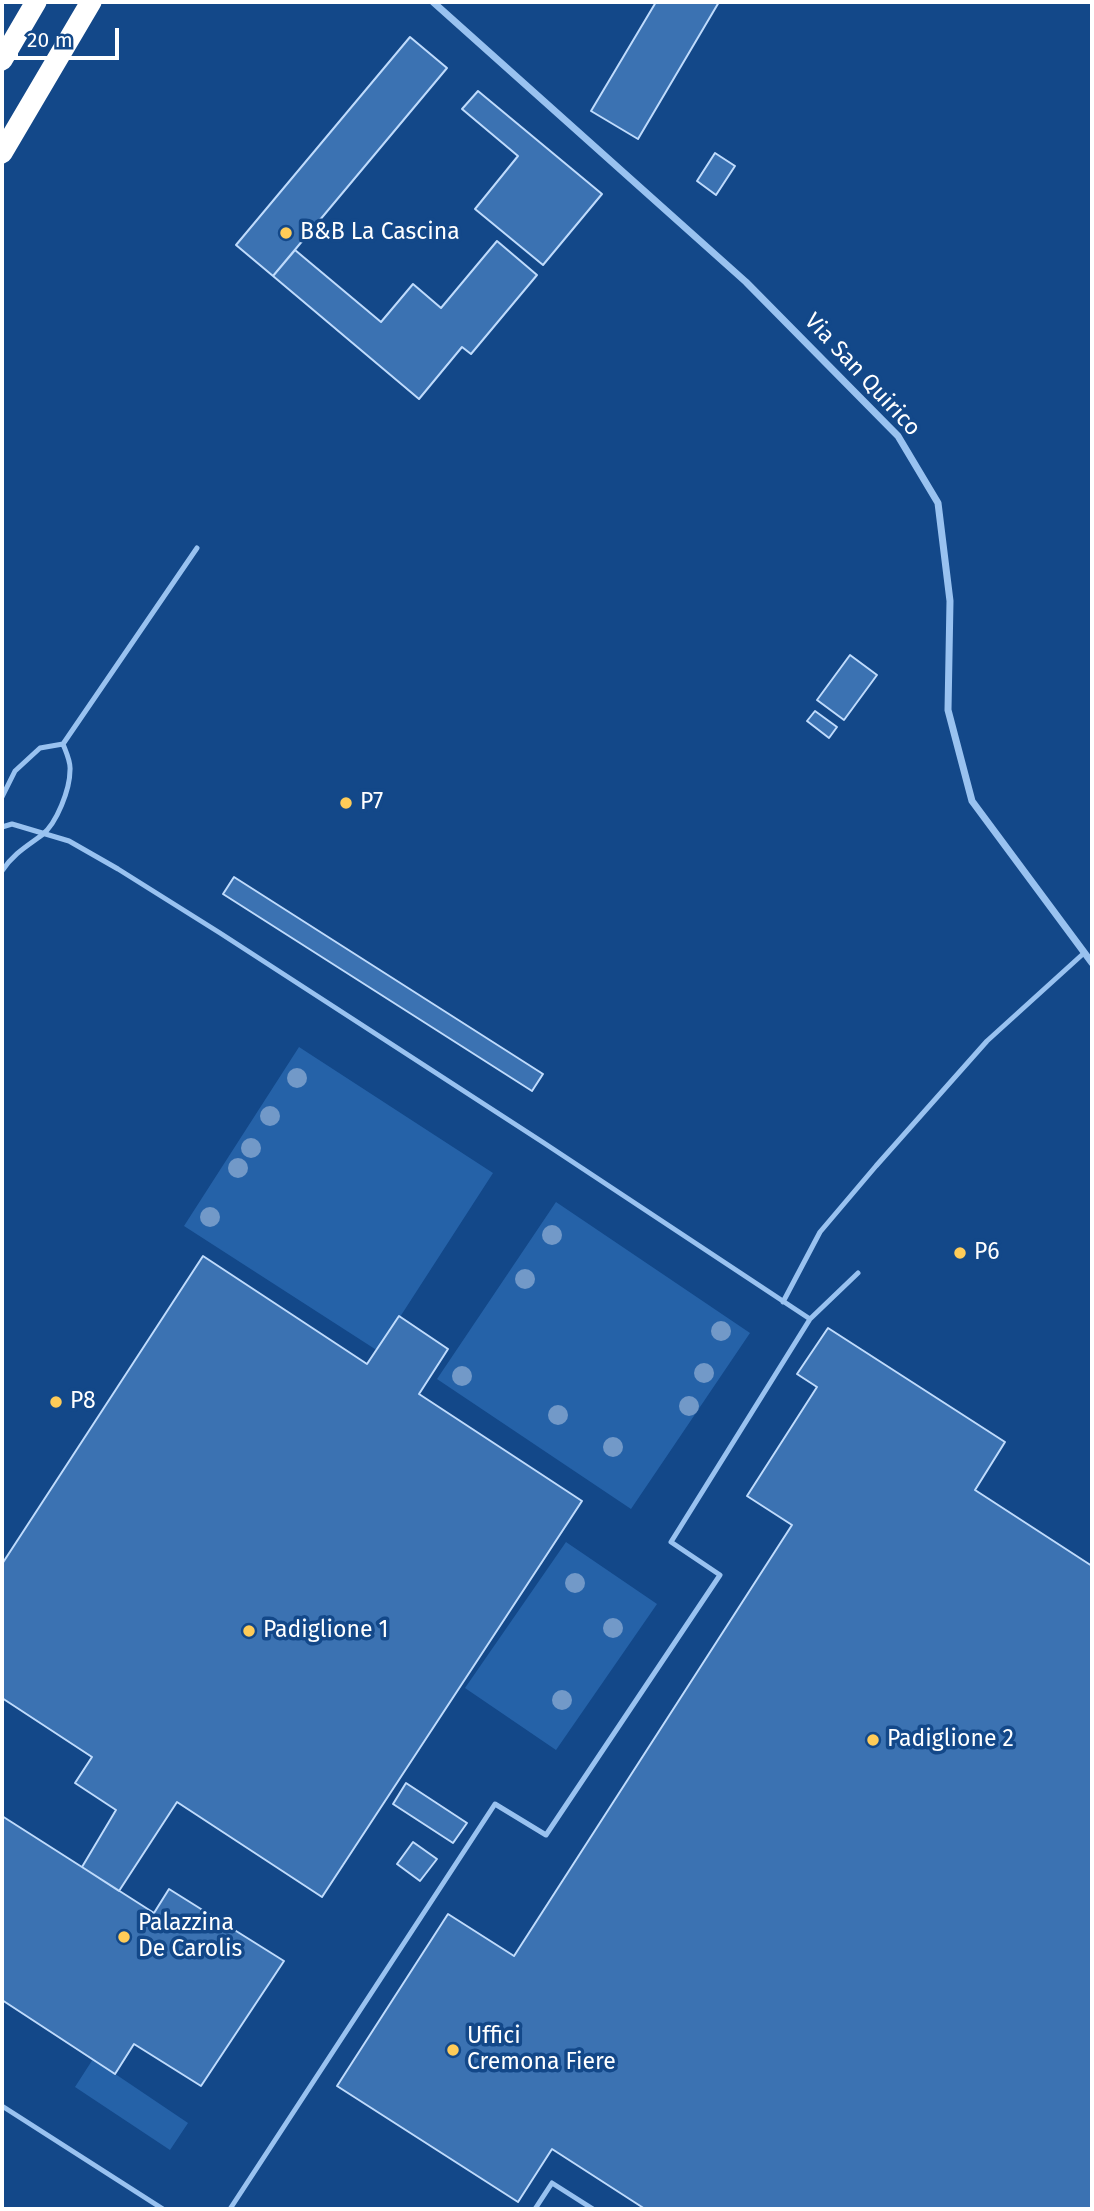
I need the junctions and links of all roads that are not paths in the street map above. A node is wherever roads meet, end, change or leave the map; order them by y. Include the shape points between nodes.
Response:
1 (36, 2) edge
2 (433, 2) edge
3 (92, 3) edge
4 (2, 60) edge
5 (2, 153) edge
6 (197, 548) dead end
7 (63, 744) junction
8 (2, 797) edge
9 (2, 827) edge
10 (45, 833) junction
11 (2, 871) edge
12 (1083, 953) junction
13 (1092, 963) edge
14 (858, 1273) dead end
15 (783, 1302) junction
16 (810, 1320) junction
17 (2, 2106) edge
18 (163, 2209) edge
19 (230, 2209) edge
20 (535, 2209) edge
21 (593, 2209) edge

1 - 4 highway
2 - 12 street, Via San Quirico via 746,282 898,436 938,503 950,601 948,710 972,801
3 - 5 highway
6 - 7 lane
7 - 8 lane via 40,748 15,771
7 - 10 lane via 71,768 65,800
9 - 10 lane via 12,824
10 - 11 lane via 25,845
10 - 15 lane via 79,846 220,933
12 - 13 street, Via San Quirico
12 - 15 lane via 987,1041 876,1166 820,1233
14 - 16 lane
15 - 16 lane
16 - 19 lane via 671,1542 720,1575 547,1836 495,1804
17 - 18 lane
20 - 21 lane via 552,2183

